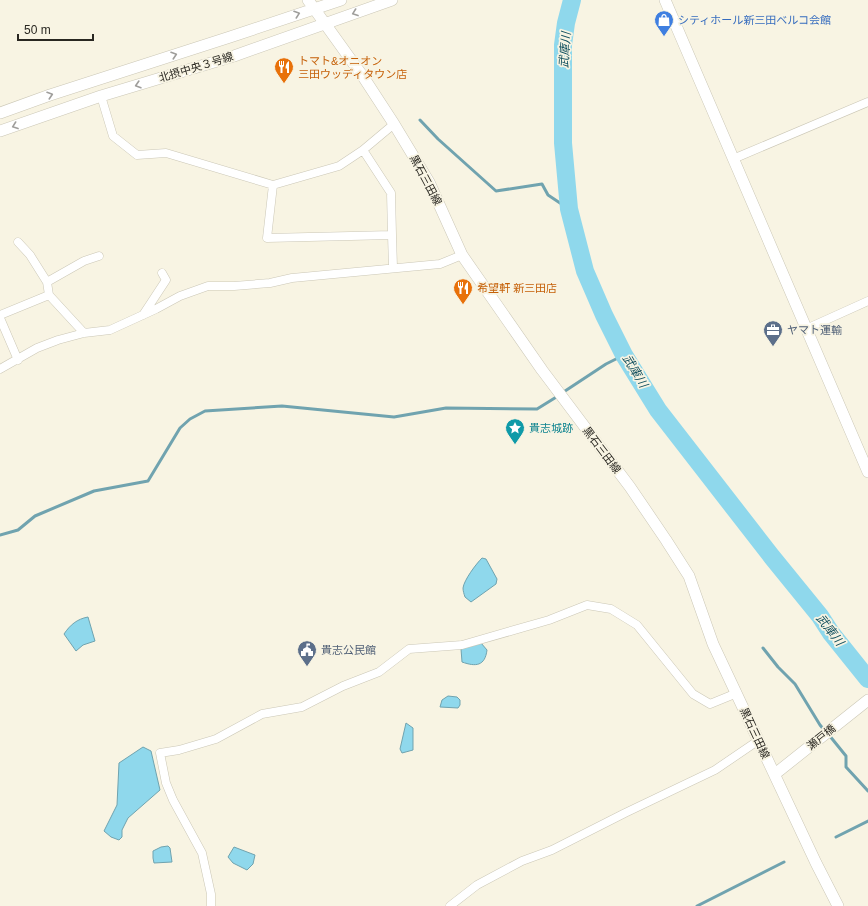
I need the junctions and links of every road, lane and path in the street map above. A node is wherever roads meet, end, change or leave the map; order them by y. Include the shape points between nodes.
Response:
1 (341, 0) edge
2 (392, 0) edge
3 (665, 0) edge
4 (310, 4) edge
5 (325, 24) junction
6 (101, 96) junction
7 (868, 102) edge
8 (0, 113) edge
9 (394, 124) junction
10 (0, 131) edge
11 (363, 150) junction
12 (734, 159) junction
13 (273, 185) junction
14 (392, 235) junction
15 (18, 242) dead end
16 (462, 255) junction
17 (99, 256) dead end
18 (393, 267) junction
19 (162, 273) dead end
20 (47, 282) junction
21 (49, 295) junction
22 (868, 301) edge
23 (0, 315) edge
24 (142, 315) junction
25 (0, 318) edge
26 (806, 329) junction
27 (84, 333) junction
28 (18, 360) junction
29 (0, 369) edge
30 (868, 472) edge
31 (737, 693) junction
32 (868, 700) edge
33 (759, 740) junction
34 (775, 774) junction
35 (211, 906) edge
36 (450, 906) edge
37 (838, 906) edge

1 - 4 street, 北摂中央３号線
2 -> 5 street, 北摂中央３号線
3 - 12 street
4 - 5 street, 黒石三田線
8 -> 4 street, 北摂中央３号線 via 230,37
5 -> 6 street, 北摂中央３号線 via 234,56
5 - 9 street, 黒石三田線
6 -> 10 street, 北摂中央３号線
6 - 13 street via 113,136 137,156 166,154
7 - 12 street
9 - 11 street
9 - 16 street, 黒石三田線 via 429,182
11 - 13 street via 339,166
11 - 14 street via 391,193
12 - 26 street
13 - 14 street via 267,238
14 - 18 street
15 - 20 street via 30,255
16 - 18 street via 440,264
16 - 31 street, 黒石三田線 via 666,540 688,576 713,644
17 - 20 street via 84,261
18 - 24 street via 292,278 270,283 208,286 180,296
19 - 24 street via 166,280
20 - 21 street
21 - 23 street
21 - 27 street
22 - 26 street
24 - 27 street via 110,330
25 - 28 street
26 - 30 street
27 - 28 street via 37,348
28 - 29 street
31 - 33 street, 黒石三田線
31 - 35 street via 710,704 694,694 637,625 611,609 587,605 549,620 462,646 409,649 379,672 343,686 302,707 262,714 216,739 160,753 166,783 173,800 202,853 211,894
32 - 34 street, 瀬戸橋
33 - 34 street, 黒石三田線
33 - 36 street via 715,770 552,850 522,861 477,885
34 - 37 street, 黒石三田線

